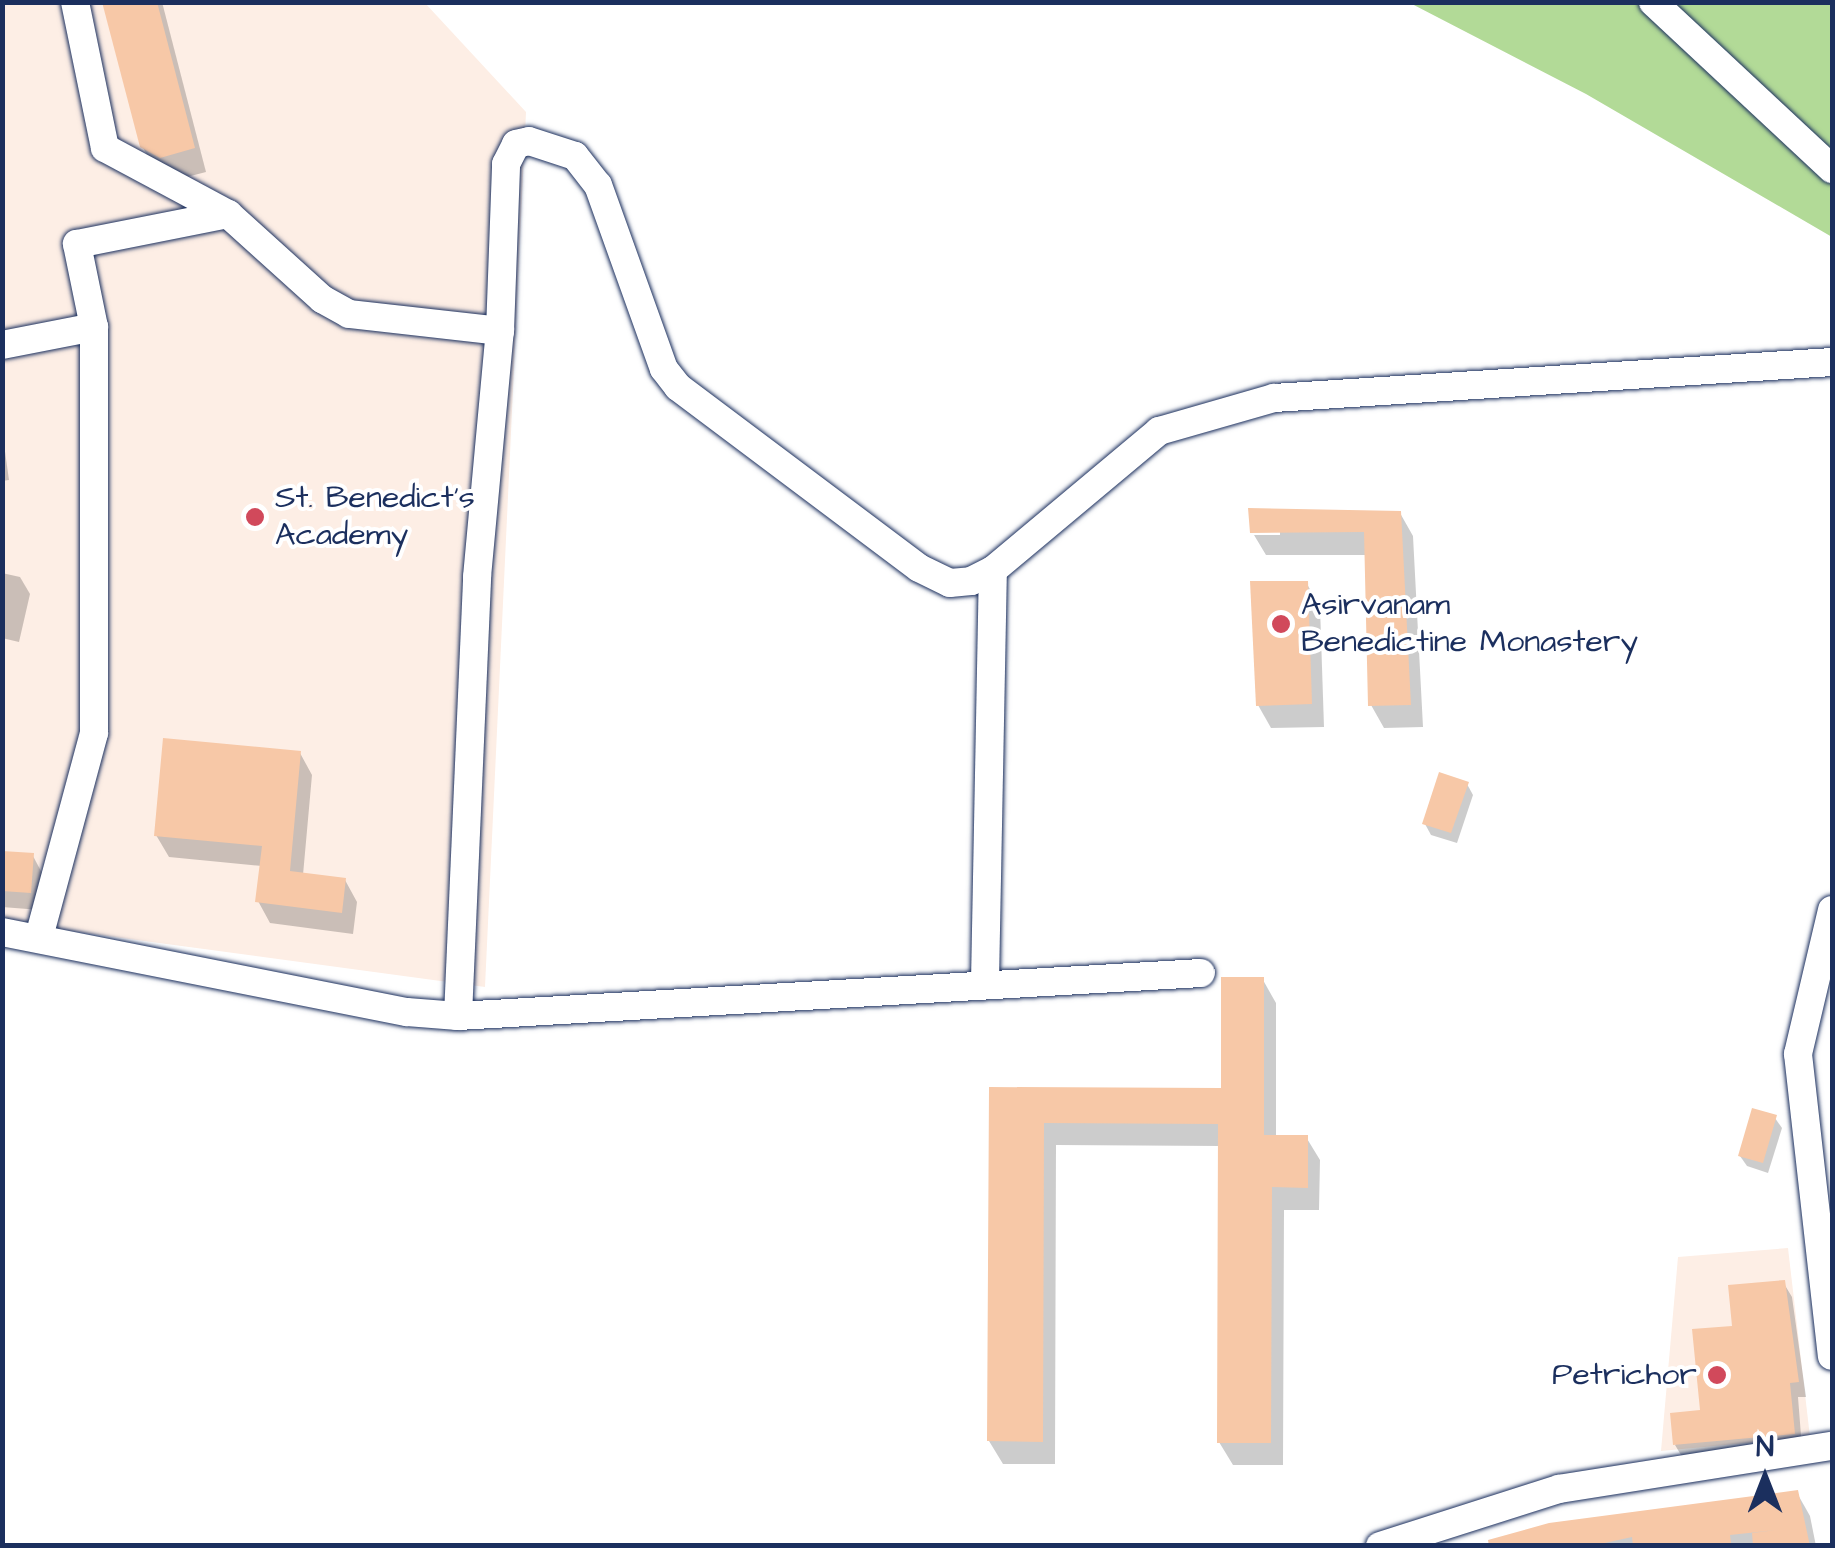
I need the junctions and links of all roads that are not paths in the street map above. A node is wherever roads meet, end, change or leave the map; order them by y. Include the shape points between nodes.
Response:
1 (75, 2) edge
2 (1652, 2) edge
3 (1832, 169) edge
4 (228, 214) junction
5 (94, 327) junction
6 (500, 332) junction
7 (2, 345) edge
8 (1832, 362) edge
9 (993, 570) junction
10 (1832, 910) edge
11 (2, 932) edge
12 (39, 937) junction
13 (1201, 973) dead end
14 (985, 982) junction
15 (458, 1016) junction
16 (1832, 1356) edge
17 (1832, 1446) edge
18 (1380, 1546) edge

1 - 4 street via 105,148
2 - 3 street
4 - 5 street via 77,244
4 - 6 street via 349,314
5 - 7 street
5 - 12 street via 94,733
6 - 9 street via 506,164 516,144 529,141 575,156 598,185 664,369 698,406 919,568 950,582
6 - 15 street via 477,577
8 - 9 street via 1274,398 1147,438
9 - 14 street
10 - 16 street via 1798,1054
11 - 12 street
12 - 15 street via 407,1012
13 - 14 street
14 - 15 street
17 - 18 street via 1558,1489

